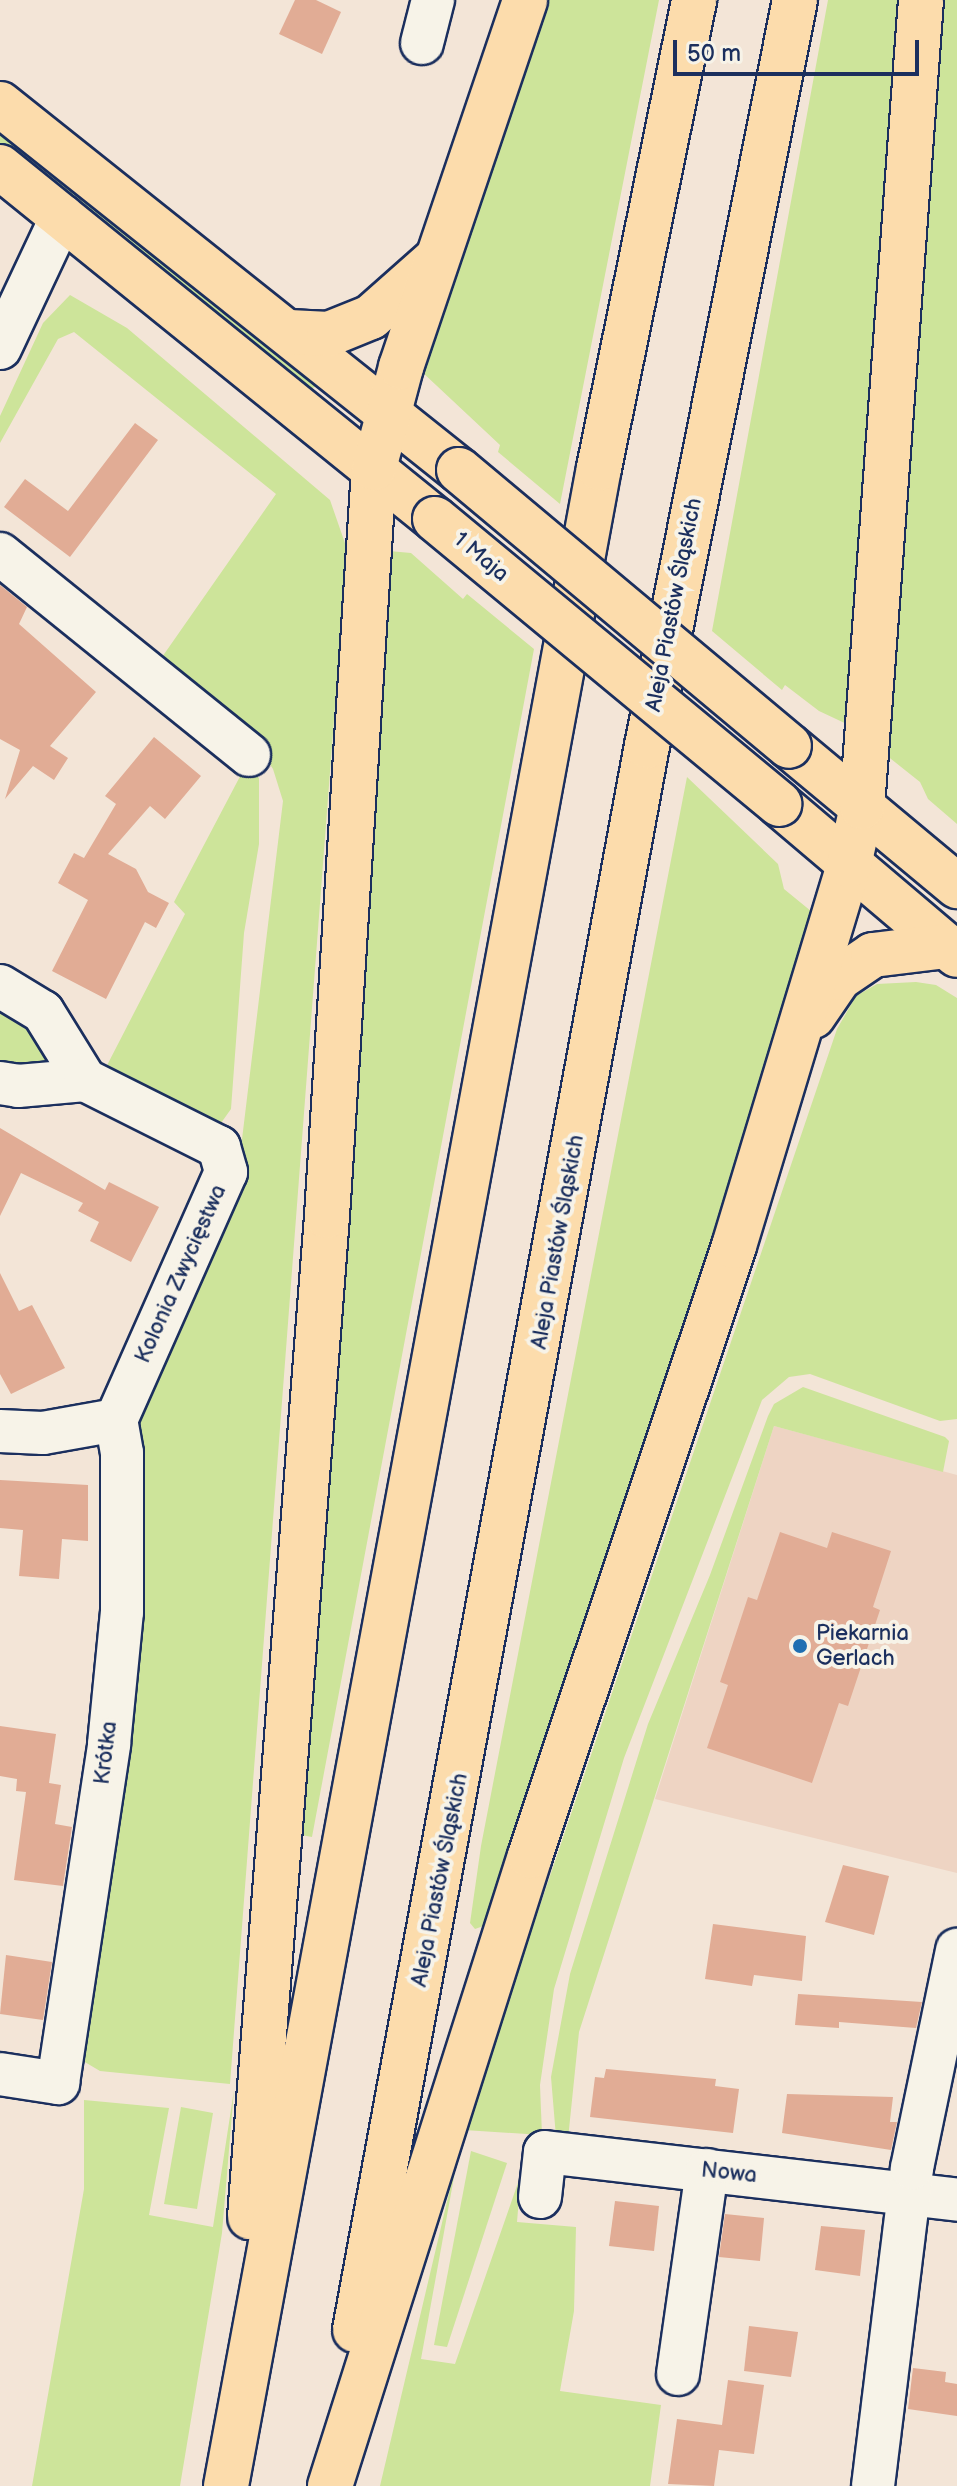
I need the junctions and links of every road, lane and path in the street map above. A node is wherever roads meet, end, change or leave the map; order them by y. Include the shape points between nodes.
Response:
1 (433, 0) edge
2 (525, 0) edge
3 (694, 0) edge
4 (795, 0) edge
5 (921, 0) edge
6 (422, 43) dead end
7 (0, 104) edge
8 (0, 167) edge
9 (62, 216) junction
10 (438, 258) junction
11 (289, 332) junction
12 (0, 348) edge
13 (387, 410) junction
14 (374, 468) junction
15 (0, 554) edge
16 (249, 755) dead end
17 (862, 807) junction
18 (849, 865) junction
19 (957, 886) edge
20 (952, 950) edge
21 (0, 986) edge
22 (801, 1035) junction
23 (85, 1080) junction
24 (0, 1083) edge
25 (116, 1420) junction
26 (0, 1431) edge
27 (957, 1950) edge
28 (0, 2074) edge
29 (707, 2170) junction
30 (912, 2193) junction
31 (540, 2197) dead end
32 (957, 2200) edge
33 (678, 2374) dead end
34 (225, 2486) edge
35 (328, 2486) edge
36 (873, 2486) edge

1 - 6 street
2 - 10 main road
3 - 34 main road via 599,468
4 - 35 main road, Aleja Piastów Śląskich via 647,746
5 - 17 main road
7 - 11 main road
8 - 9 main road, 1 Maja
9 - 12 street
9 - 14 main road, 1 Maja
10 - 11 main road via 371,317 329,334
10 - 13 main road
11 - 13 main road
13 - 14 main road
13 - 17 main road, bridge
14 - 18 main road, 1 Maja, bridge
14 - 34 main road via 327,1216
15 - 16 street
17 - 18 main road
17 - 19 main road
18 - 20 main road, 1 Maja
18 - 22 main road
20 - 22 main road via 873,955 839,978
21 - 23 street via 43,1012
22 - 35 main road
23 - 24 street
23 - 25 street, Kolonia Zwycięstwa via 219,1147 226,1172
25 - 26 street via 43,1433
25 - 28 street, Krótka via 122,1453 122,1612 109,1744 58,2083
27 - 30 street via 912,2168
29 - 30 street, Nowa
29 - 31 street, Nowa via 545,2152
29 - 33 street
30 - 32 street, Nowa
30 - 36 street

